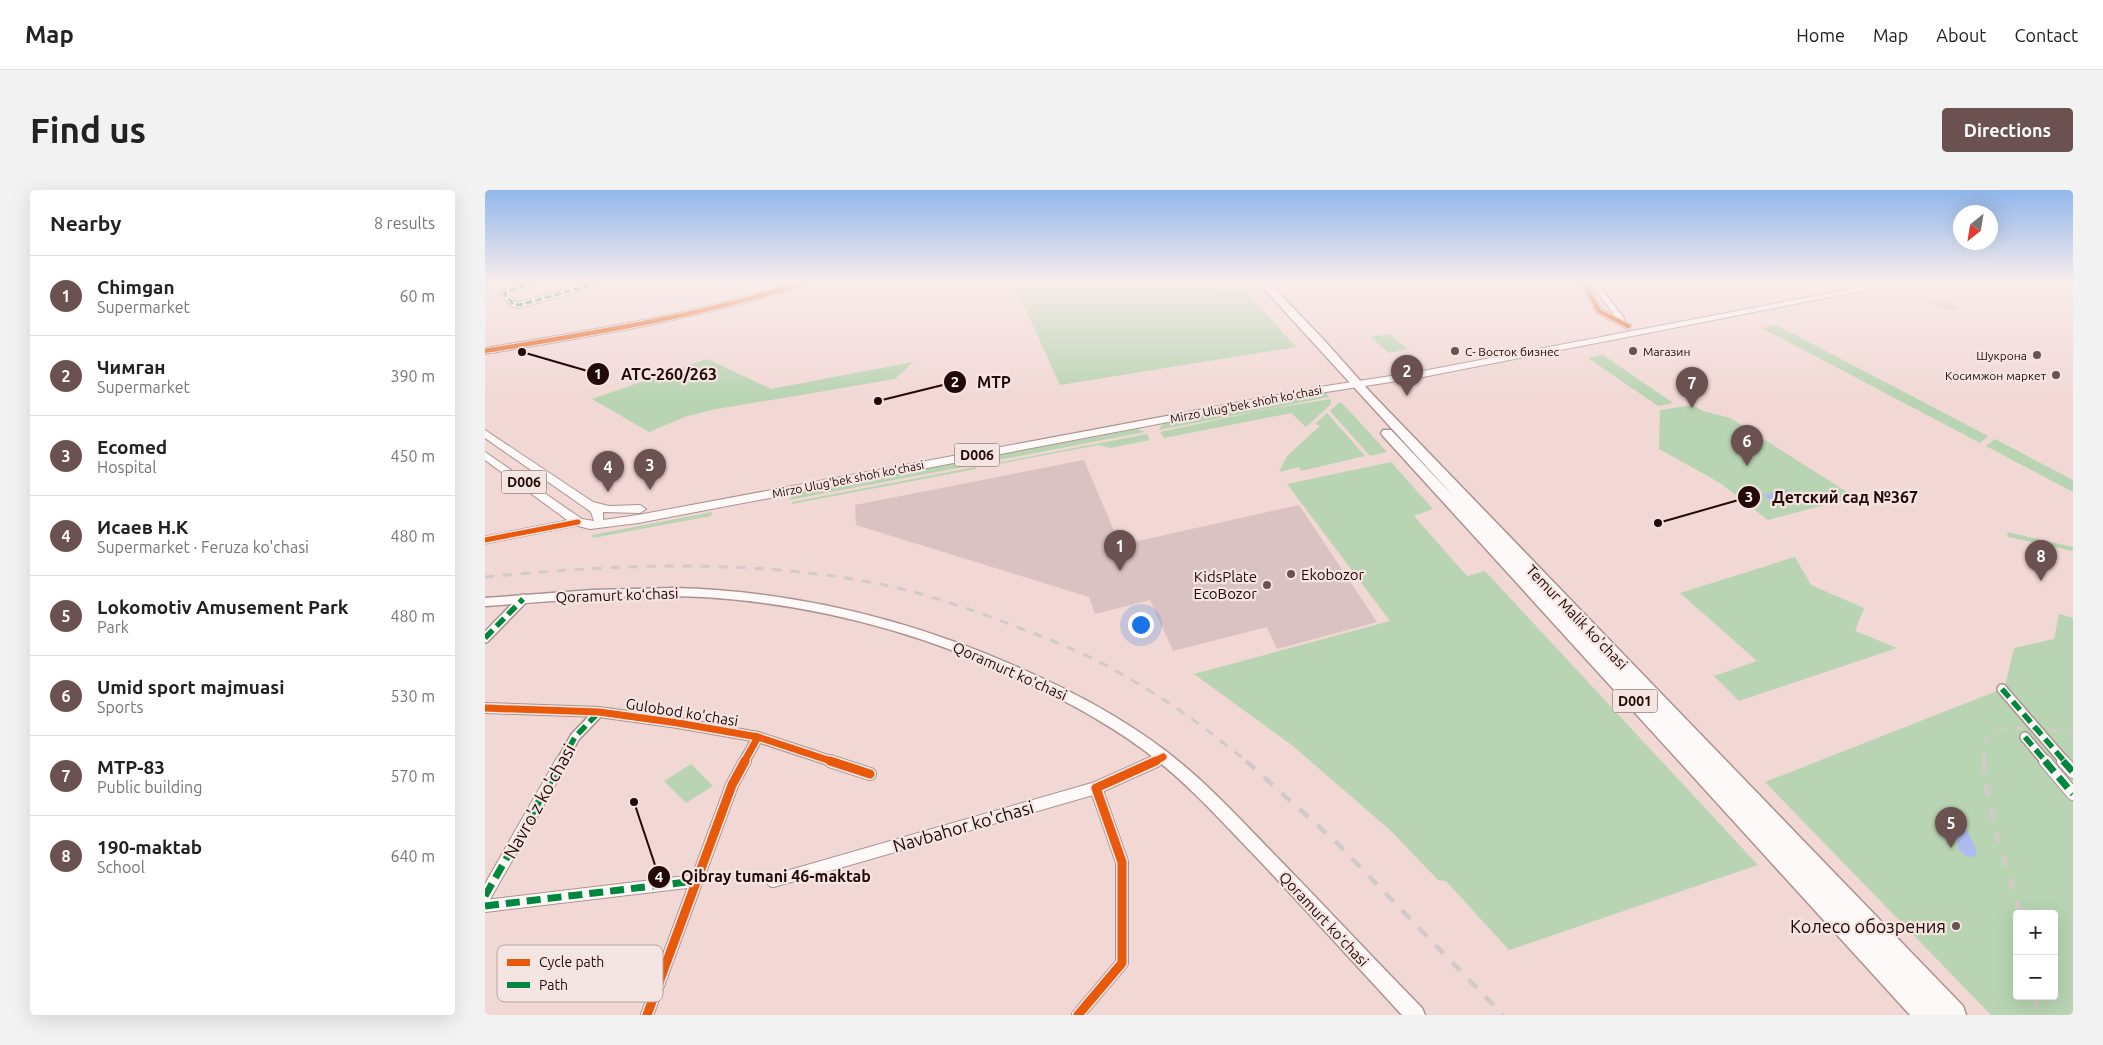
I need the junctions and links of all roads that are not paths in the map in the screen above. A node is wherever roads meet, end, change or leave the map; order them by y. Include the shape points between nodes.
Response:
1 (666, 320) edge
2 (1290, 320) edge
3 (1300, 320) edge
4 (1619, 320) edge
5 (1623, 320) edge
6 (1658, 320) edge
7 (1705, 320) edge
8 (1630, 326) junction
9 (1562, 338) junction
10 (1572, 345) junction
11 (1505, 349) junction
12 (485, 351) edge
13 (1514, 356) junction
14 (1348, 382) junction
15 (1217, 406) junction
16 (485, 433) edge
17 (497, 441) junction
18 (485, 448) edge
19 (485, 454) edge
20 (563, 510) junction
21 (599, 519) junction
22 (522, 534) junction
23 (485, 540) edge
24 (522, 600) junction
25 (485, 603) edge
26 (485, 638) edge
27 (2002, 689) dead end
28 (485, 708) edge
29 (599, 712) junction
30 (1669, 725) junction
31 (2044, 737) junction
32 (758, 738) junction
33 (1161, 758) junction
34 (2073, 772) edge
35 (870, 774) dead end
36 (1096, 788) junction
37 (2073, 794) edge
38 (773, 880) dead end
39 (695, 881) junction
40 (485, 896) edge
41 (485, 906) edge
42 (663, 970) edge
43 (652, 1002) edge
44 (647, 1015) edge
45 (1078, 1015) edge
46 (1404, 1015) edge
47 (1415, 1015) edge
48 (1927, 1015) edge
49 (1954, 1015) edge

1 - 12 street
2 - 14 highway, Temur Malik ko'chasi / D001
3 - 14 highway, Temur Malik ko'chasi / D001 via 1319,341
4 - 8 street
5 - 8 street
6 - 8 main road, Mirzo Ulug'bek shoh ko'chasi
7 - 10 main road, Mirzo Ulug'bek shoh ko'chasi
8 - 9 main road, Mirzo Ulug'bek shoh ko'chasi
9 - 10 main road
9 - 11 main road, Mirzo Ulug'bek shoh ko'chasi
10 - 13 main road, Mirzo Ulug'bek shoh ko'chasi
11 - 13 main road
11 - 14 main road, Mirzo Ulug'bek shoh ko'chasi
13 - 14 main road, Mirzo Ulug'bek shoh ko'chasi
14 - 15 main road, Mirzo Ulug'bek shoh ko'chasi / D006
14 - 30 highway, Temur Malik ko'chasi / D001
15 - 21 main road, Mirzo Ulug'bek shoh ko'chasi / D006
15 - 21 main road, Mirzo Ulug'bek shoh ko'chasi / D006 via 647,518
16 - 17 main road, D006
17 - 18 main road
17 - 21 main road, D006 via 588,504 597,511
19 - 20 main road, D006
20 - 21 main road, D006
20 - 22 main road via 561,517 553,523
21 - 22 main road
22 - 23 main road
24 - 25 main road, Qoramurt koʻchasi
24 - 26 street
24 - 33 main road, Qoramurt koʻchasi via 727,597 847,616 980,659 1082,708
27 - 31 street
28 - 29 street, Gulobod ko'chasi
29 - 32 street, Gulobod ko'chasi via 678,722
29 - 40 street, Navro'z ko'chasi via 575,737
30 - 48 highway, Temur Malik ko'chasi / D001
30 - 49 highway, Temur Malik ko'chasi / D001
31 - 34 street
31 - 37 street via 2025,737
32 - 35 street, Gulobod ko'chasi
32 - 39 street via 732,785
33 - 36 street, Navbahor ko'chasi
33 - 46 main road, Qoramurt koʻchasi via 1291,891
33 - 47 main road, Qoramurt koʻchasi via 1205,795
36 - 38 street, Navbahor ko'chasi
36 - 45 street via 1122,862 1122,963
39 - 41 street
39 - 42 street
43 - 44 street

